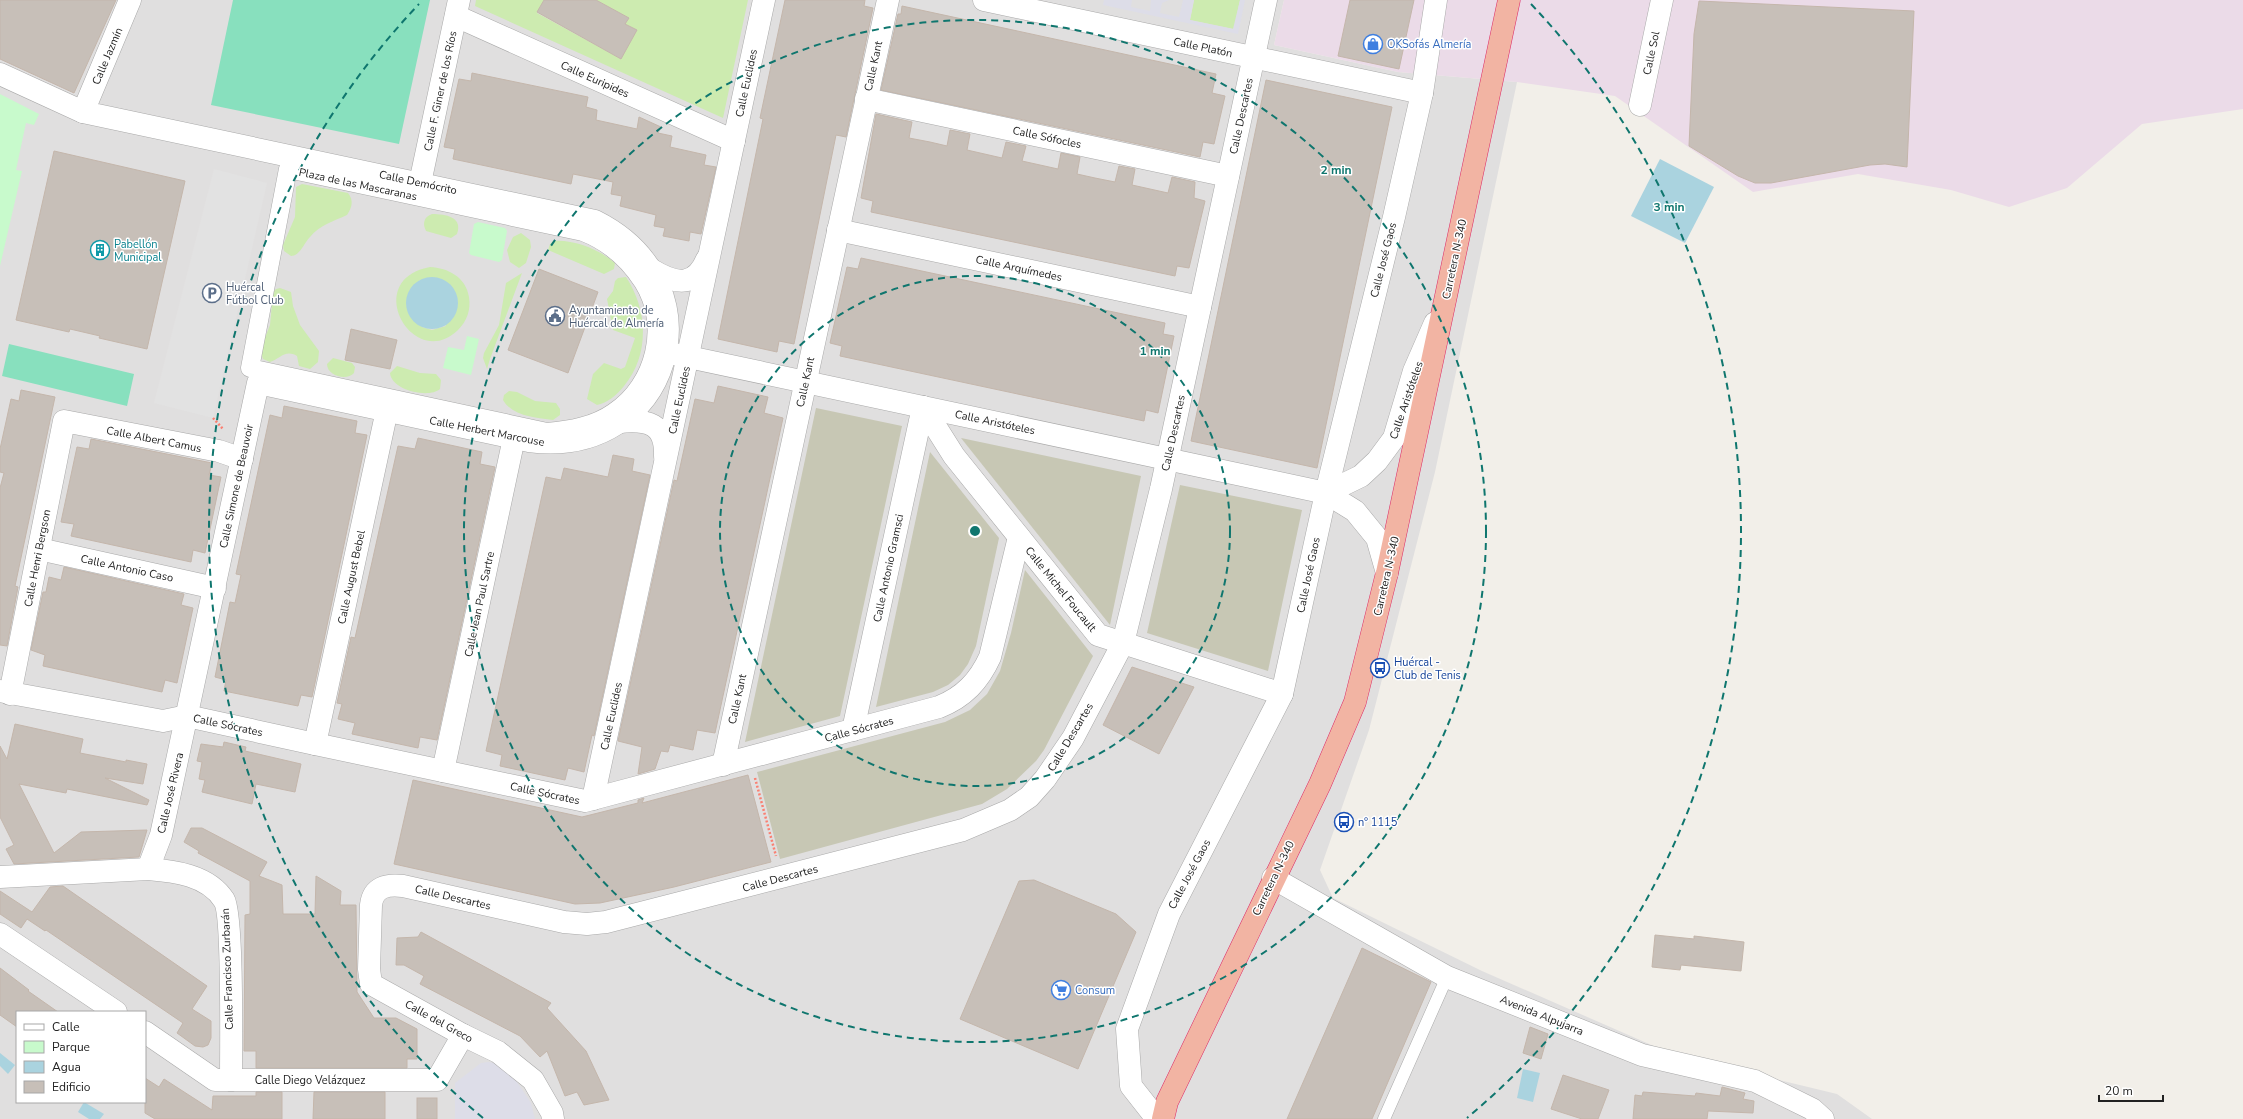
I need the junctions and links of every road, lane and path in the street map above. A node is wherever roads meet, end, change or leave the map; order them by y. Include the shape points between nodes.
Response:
1 (130, 0) edge
2 (764, 0) edge
3 (888, 0) edge
4 (984, 0) edge
5 (1266, 0) edge
6 (1436, 0) edge
7 (1509, 0) edge
8 (1662, 0) edge
9 (458, 8) edge
10 (1254, 57) junction
11 (0, 74) edge
12 (1422, 93) junction
13 (866, 99) junction
14 (1640, 105) dead end
15 (83, 112) junction
16 (734, 141) junction
17 (1228, 176) junction
18 (420, 182) junction
19 (838, 230) junction
20 (710, 252) junction
21 (652, 270) junction
22 (1445, 302) junction
23 (1200, 307) junction
24 (665, 352) junction
25 (688, 357) junction
26 (805, 382) junction
27 (640, 387) joint
28 (923, 407) junction
29 (386, 410) junction
30 (64, 421) joint
31 (619, 422) junction
32 (514, 438) junction
33 (242, 459) junction
34 (1168, 459) junction
35 (665, 461) junction
36 (1326, 493) junction
37 (1019, 537) junction
38 (39, 549) junction
39 (1387, 573) junction
40 (214, 588) junction
41 (1122, 643) junction
42 (5, 692) edge
43 (1282, 694) junction
44 (187, 716) junction
45 (854, 730) junction
46 (315, 744) junction
47 (750, 758) junction
48 (723, 765) junction
49 (443, 771) junction
50 (593, 799) junction
51 (777, 861) dead end
52 (148, 869) junction
53 (0, 877) edge
54 (1273, 878) junction
55 (371, 905) joint
56 (0, 934) edge
57 (1447, 977) junction
58 (115, 1011) edge
59 (146, 1033) edge
60 (463, 1035) junction
61 (231, 1080) junction
62 (553, 1119) edge
63 (1157, 1119) edge
64 (1163, 1119) edge
65 (1384, 1119) edge
66 (1823, 1119) edge

1 - 15 street, Calle Jazmín
2 - 16 street, Calle Euclides
3 - 13 street, Calle Kant
4 - 10 street, Calle Platón
5 - 10 street, Calle Descartes
6 - 12 street, Calle José Gaos
7 - 22 highway, Carretera N-340
8 - 14 street, Calle Sol
9 - 16 street, Calle Euripides
9 - 18 street, Calle F. Giner de los Ríos
10 - 12 street, Calle Platón
10 - 17 street, Calle Descartes
11 - 15 street, Calle Demócrito
12 - 36 street, Calle José Gaos
13 - 17 street, Calle Sófocles
13 - 19 street, Calle Kant
15 - 18 street, Calle Demócrito
16 - 20 street, Calle Euclides
17 - 23 street, Calle Descartes
18 - 21 street, Calle Demócrito via 595,221 627,241
19 - 23 street, Calle Arquímedes
19 - 26 street, Calle Kant
20 - 21 street via 700,272 684,281 666,279
20 - 25 street, Calle Euclides
21 - 24 street, Calle Demócrito via 666,305 668,324
22 - 36 street, Calle Aristóteles via 1414,371 1394,438 1376,462 1361,476
22 - 39 highway, Carretera N-340
23 - 34 street, Calle Descartes
24 - 25 street, Calle Aristóteles
24 - 31 street, Calle Herbert Marcouse via 656,379 646,395 634,410
25 - 26 street, Calle Aristóteles
25 - 35 street, Calle Euclides
26 - 28 street, Calle Aristóteles
26 - 48 street, Calle Kant
27 - 27 street, Plaza de las Mascaranas via 626,402 604,418 574,429 547,432 250,368 288,169 583,232 609,245 620,253 644,283 652,307 656,345 649,372
28 - 34 street, Calle Aristóteles
28 - 37 street, Calle Michel Foucault via 954,456
28 - 45 street, Calle Antonio Gramsci
29 - 32 street, Calle Herbert Marcouse
29 - 33 street, Calle Simone de Beauvoir via 258,383
29 - 46 street, Calle August Bebel
30 - 33 street, Calle Albert Camus via 218,451
30 - 38 street, Calle Henri Bergson
31 - 32 street, Calle Herbert Marcouse via 603,432 566,442 547,443
31 - 35 street via 636,420 653,425 664,440
32 - 49 street, Calle Jean Paul Sartre
33 - 40 street, Calle Simone de Beauvoir
34 - 36 street, Calle Aristóteles
34 - 41 street, Calle Descartes
35 - 50 street, Calle Euclides
36 - 39 street, Calle Aristóteles via 1355,511 1377,538
36 - 43 street, Calle José Gaos
37 - 41 street, Calle Michel Foucault via 1098,636
37 - 45 street, Calle Sócrates via 990,657 970,689 939,707
38 - 40 street, Calle Antonio Caso
38 - 42 street, Calle Henri Bergson
39 - 54 highway, Carretera N-340 via 1355,702 1320,784
40 - 44 street, Calle Simone de Beauvoir
41 - 43 street, Calle Michel Foucault
41 - 55 street, Calle Descartes via 1073,738 1045,779 1029,797 1010,810 962,830 606,922 564,922 391,884 378,890
42 - 44 street, Calle Sócrates via 163,721
43 - 63 street, Calle José Gaos via 1169,914 1127,1029 1131,1086
44 - 46 street, Calle Sócrates
44 - 52 street, Calle José Rivera via 161,835
45 - 47 street, Calle Sócrates
46 - 49 street, Calle Sócrates
47 - 48 street, Calle Sócrates
47 - 51 path
48 - 50 street, Calle Sócrates
49 - 50 street, Calle Sócrates via 585,801
52 - 53 street, Calle Francisco Zurbarán
52 - 61 street, Calle Francisco Zurbarán via 194,876 211,887 224,901 228,929
54 - 57 street, Avenida Alpujarra
54 - 64 highway, Carretera N-340 via 1167,1102
55 - 60 street, Calle del Greco via 371,984
56 - 58 street
57 - 65 lane
57 - 66 street, Avenida Alpujarra via 1642,1055 1755,1081 1812,1109
59 - 61 street, Calle Diego Velázquez via 215,1080
60 - 61 street, Calle Diego Velázquez via 437,1080
60 - 62 street, Calle del Greco via 498,1052 533,1080

